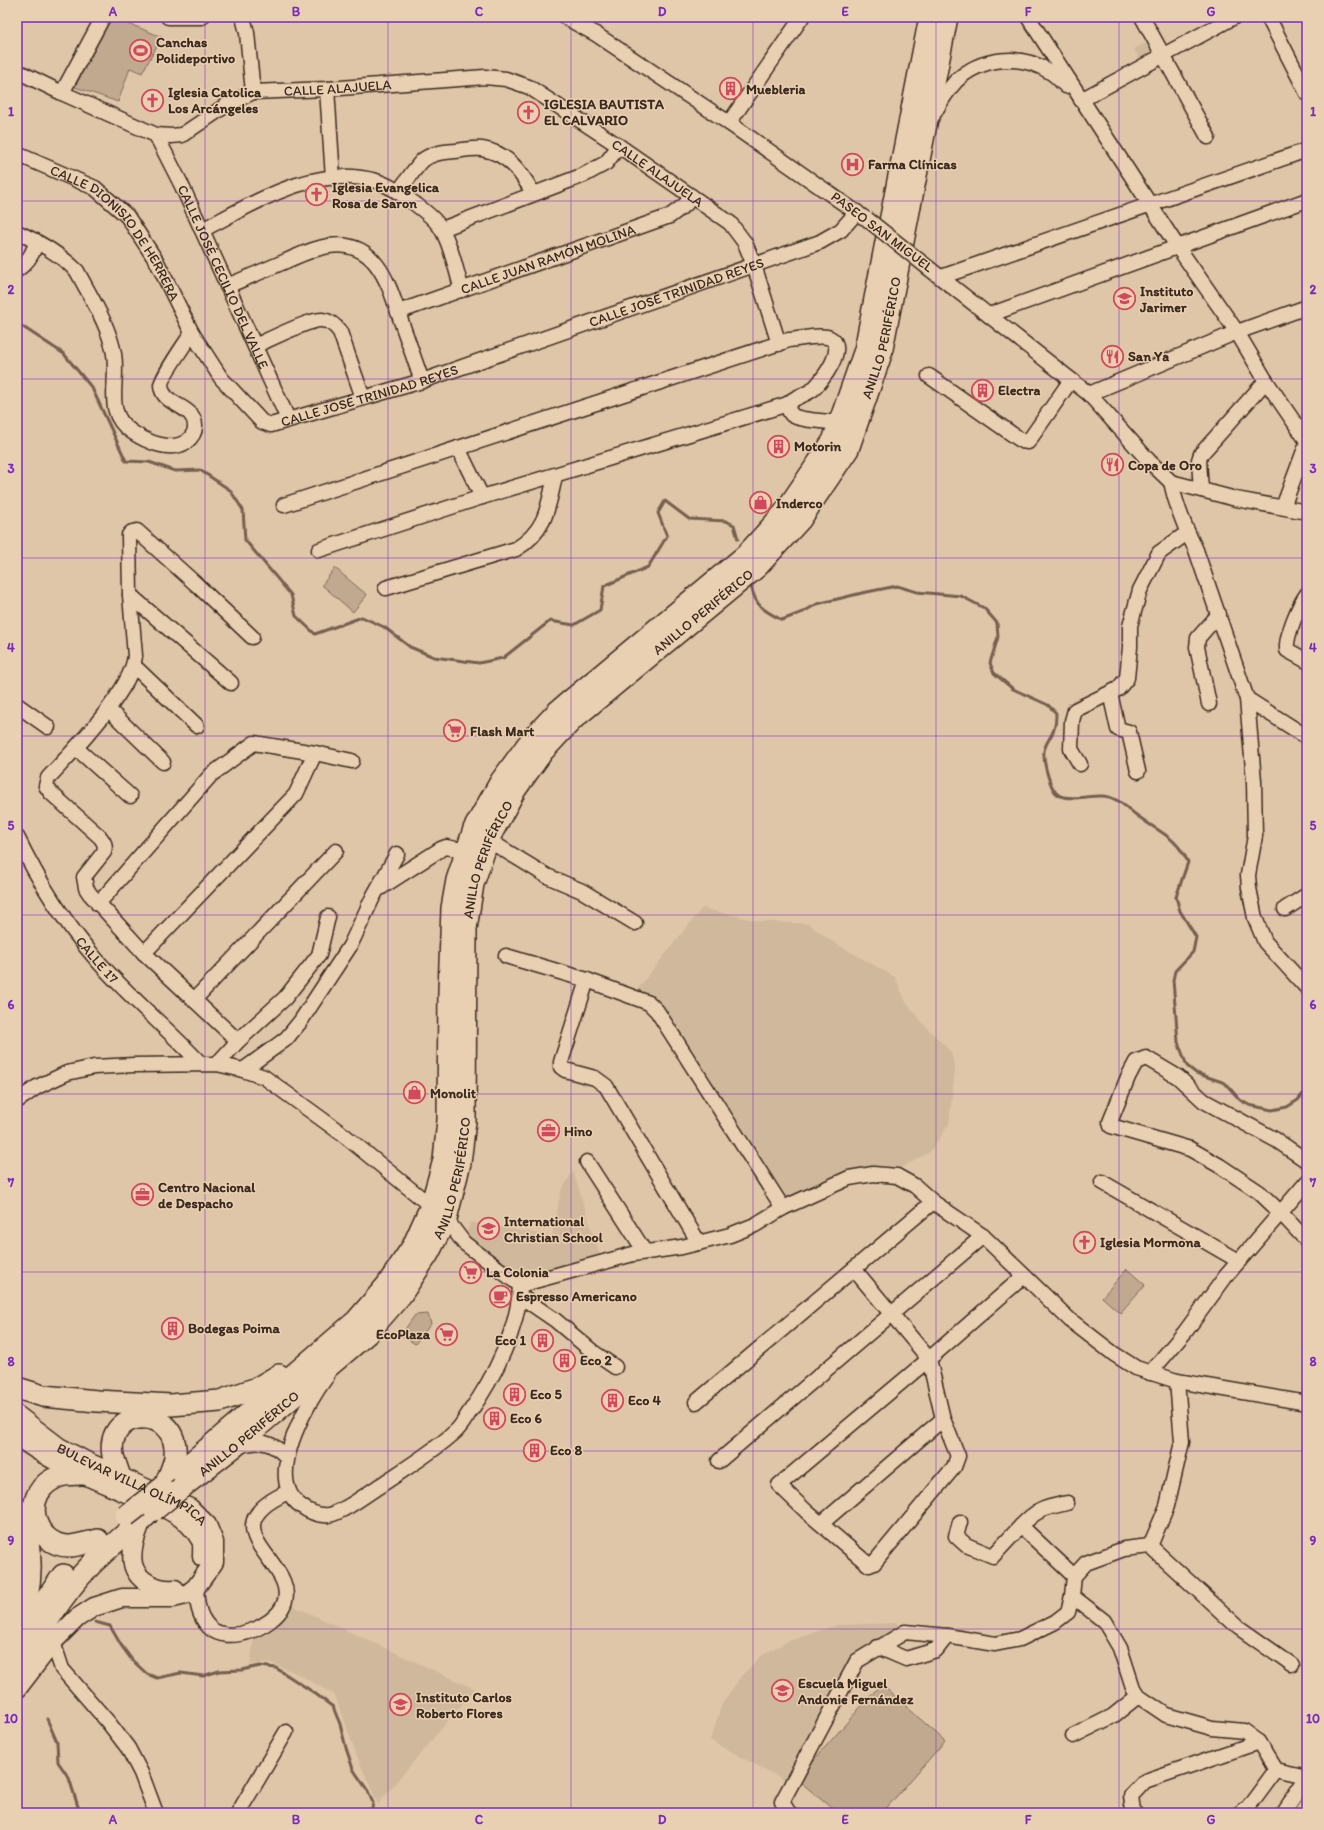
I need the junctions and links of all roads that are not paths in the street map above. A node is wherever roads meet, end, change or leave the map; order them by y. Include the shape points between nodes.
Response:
1 (103, 17) edge
2 (168, 17) edge
3 (202, 17) edge
4 (243, 17) edge
5 (565, 17) edge
6 (802, 17) edge
7 (1028, 17) edge
8 (1142, 17) edge
9 (1234, 17) edge
10 (1268, 17) edge
11 (934, 18) edge
12 (1163, 55) junction
13 (17, 71) edge
14 (327, 89) junction
15 (253, 92) junction
16 (62, 93) junction
17 (1307, 93) edge
18 (1081, 100) junction
19 (729, 123) junction
20 (924, 130) junction
21 (156, 135) junction
22 (1208, 137) dead end
23 (618, 146) junction
24 (1307, 150) edge
25 (17, 154) edge
26 (333, 178) junction
27 (398, 192) junction
28 (533, 193) junction
29 (691, 196) junction
30 (1307, 200) edge
31 (1150, 204) junction
32 (862, 216) junction
33 (442, 229) junction
34 (202, 230) junction
35 (17, 232) edge
36 (36, 241) junction
37 (1178, 246) junction
38 (754, 265) junction
39 (17, 270) edge
40 (936, 273) junction
41 (227, 286) junction
42 (462, 290) junction
43 (1307, 307) edge
44 (398, 312) junction
45 (989, 315) junction
46 (1237, 332) junction
47 (192, 333) junction
48 (779, 344) junction
49 (255, 346) junction
50 (929, 376) dead end
51 (1071, 380) junction
52 (422, 381) junction
53 (1266, 381) junction
54 (1089, 394) junction
55 (363, 398) junction
56 (788, 404) junction
57 (288, 419) junction
58 (840, 423) junction
59 (1307, 442) edge
60 (458, 448) junction
61 (555, 476) junction
62 (1171, 482) junction
63 (1201, 490) junction
64 (482, 498) junction
65 (284, 505) dead end
66 (1283, 507) junction
67 (1307, 512) edge
68 (1187, 533) junction
69 (319, 550) dead end
70 (386, 588) dead end
71 (1307, 594) edge
72 (130, 595) junction
73 (1220, 614) junction
74 (252, 637) dead end
75 (1307, 661) edge
76 (134, 666) junction
77 (231, 683) dead end
78 (1110, 693) junction
79 (1247, 700) junction
80 (1209, 704) dead end
81 (17, 705) edge
82 (108, 708) junction
83 (197, 726) dead end
84 (48, 727) dead end
85 (1307, 737) edge
86 (76, 748) junction
87 (315, 753) junction
88 (352, 761) dead end
89 (163, 762) dead end
90 (1080, 764) dead end
91 (1138, 771) dead end
92 (130, 796) dead end
93 (17, 837) edge
94 (488, 840) junction
95 (336, 851) dead end
96 (467, 851) junction
97 (397, 854) dead end
98 (378, 889) junction
99 (1307, 895) edge
100 (98, 904) junction
101 (1285, 909) dead end
102 (328, 917) dead end
103 (634, 923) dead end
104 (144, 953) junction
105 (506, 956) dead end
106 (587, 980) junction
107 (1307, 988) edge
108 (194, 1000) junction
109 (238, 1041) junction
110 (201, 1064) junction
111 (218, 1064) junction
112 (243, 1070) junction
113 (17, 1101) edge
114 (1307, 1161) edge
115 (587, 1162) dead end
116 (1102, 1182) dead end
117 (1307, 1182) edge
118 (933, 1202) junction
119 (783, 1208) junction
120 (438, 1212) junction
121 (1281, 1213) junction
122 (983, 1236) junction
123 (1307, 1241) edge
124 (464, 1243) junction
125 (699, 1243) junction
126 (645, 1252) junction
127 (428, 1254) junction
128 (1239, 1261) junction
129 (854, 1269) junction
130 (1024, 1276) junction
131 (520, 1291) junction
132 (890, 1314) junction
133 (323, 1350) junction
134 (344, 1354) junction
135 (929, 1360) junction
136 (615, 1367) dead end
137 (1150, 1373) junction
138 (1177, 1381) junction
139 (17, 1388) edge
140 (696, 1402) dead end
141 (1307, 1403) edge
142 (17, 1415) edge
143 (943, 1419) junction
144 (17, 1436) edge
145 (235, 1446) junction
146 (287, 1457) junction
147 (719, 1461) dead end
148 (82, 1474) junction
149 (120, 1477) junction
150 (170, 1486) junction
151 (288, 1492) junction
152 (1067, 1503) dead end
153 (17, 1509) edge
154 (138, 1517) junction
155 (960, 1522) dead end
156 (822, 1523) junction
157 (1020, 1526) junction
158 (98, 1540) junction
159 (1150, 1546) junction
160 (1074, 1576) junction
161 (196, 1587) junction
162 (1072, 1596) junction
163 (947, 1636) junction
164 (17, 1639) edge
165 (17, 1642) edge
166 (53, 1642) junction
167 (878, 1647) junction
168 (1292, 1665) dead end
169 (17, 1676) edge
170 (17, 1689) edge
171 (1138, 1696) junction
172 (286, 1732) dead end
173 (1073, 1736) dead end
174 (1259, 1742) junction
175 (1276, 1770) junction
176 (1307, 1777) edge
177 (156, 1813) edge
178 (238, 1813) edge
179 (789, 1813) edge
180 (1136, 1813) edge
181 (1242, 1813) edge
182 (1283, 1813) edge

1 - 16 street
2 - 3 street
4 - 15 street
5 - 19 street, PASEO SAN MIGUEL via 594,33
6 - 19 street
7 - 18 street
8 - 12 street
9 - 12 street
10 - 17 street
11 - 20 highway, ANILLO PERIFÉRICO
11 - 58 highway, ANILLO PERIFÉRICO via 865,350
12 - 18 street
12 - 22 street
13 - 16 street
14 - 15 street, CALLE ALAJUELA
14 - 23 street, CALLE ALAJUELA via 485,77 506,79 529,87
14 - 26 street
15 - 21 street, CALLE ALAJUELA via 225,106 182,135
16 - 21 street
18 - 20 street via 1050,72 1028,61 1004,59 975,68 957,81 943,97
18 - 31 street
19 - 32 street, PASEO SAN MIGUEL
20 - 94 highway, ANILLO PERIFÉRICO via 881,354 848,449 800,520 757,567 572,720 543,751 515,790
21 - 34 street, CALLE JOSÉ CECILIO DEL VALLE
23 - 28 street via 606,163 584,175
23 - 29 street, CALLE ALAJUELA
24 - 31 street
25 - 47 street, CALLE DIONISIO DE HERRERA via 95,188 127,216 157,262
26 - 27 street via 352,177 377,181
26 - 34 street via 304,183 274,193
27 - 28 street via 430,155 480,149 504,157 514,165
27 - 33 street
28 - 33 street
29 - 38 street, CALLE ALAJUELA via 730,223 745,243
29 - 42 street, CALLE JUAN RAMÓN MOLINA via 686,204 670,216
30 - 37 street
31 - 37 street
31 - 40 street
32 - 38 street, CALLE JOSÉ TRINIDAD REYES via 820,242
32 - 40 street, PASEO SAN MIGUEL, bridge
33 - 42 street
34 - 41 street, CALLE JOSÉ CECILIO DEL VALLE
35 - 36 street
36 - 39 street via 28,260
36 - 47 street via 69,263 77,272 109,334 114,356 114,404 118,419 123,426 159,445 181,445 189,440 195,430 194,418 188,411 167,398 161,387 162,381
37 - 45 street
37 - 46 street
38 - 48 street, CALLE ALAJUELA
38 - 52 street, CALLE JOSÉ TRINIDAD REYES
40 - 45 street, PASEO SAN MIGUEL
41 - 44 street via 312,250 344,246 359,250 382,270
41 - 49 street, CALLE JOSÉ CECILIO DEL VALLE
42 - 44 street, CALLE JUAN RAMÓN MOLINA
43 - 46 street
44 - 52 street
45 - 51 street, PASEO SAN MIGUEL
46 - 53 street
46 - 54 street
47 - 57 street, CALLE JOSÉ TRINIDAD REYES via 221,378 262,422 271,425
48 - 56 street via 789,340 824,337 830,338 837,348 836,355 819,384 811,391 792,399
48 - 60 street
49 - 55 street via 316,320 330,322 340,332
49 - 57 street, CALLE JOSÉ CECILIO DEL VALLE
50 - 51 street via 1022,441 1028,442
51 - 54 street, PASEO SAN MIGUEL
52 - 55 street, CALLE JOSÉ TRINIDAD REYES
53 - 59 street
53 - 63 street via 1200,454
54 - 62 street, PASEO SAN MIGUEL
55 - 57 street, CALLE JOSÉ TRINIDAD REYES
56 - 58 street via 788,410 793,415
56 - 61 street
58 - 96 highway, ANILLO PERIFÉRICO via 832,441 784,513 746,555 558,711 531,740 501,781 474,829
59 - 66 street
60 - 64 street
60 - 65 street
61 - 64 street
61 - 70 street via 548,510 539,529 516,550
62 - 63 street
62 - 68 street
63 - 66 street
64 - 69 street
66 - 67 street
68 - 73 street
68 - 78 street via 1159,553 1140,590 1130,626 1127,678 1118,689
71 - 75 street via 1286,642 1287,650
72 - 74 street via 129,535 137,532
72 - 76 street
72 - 77 street
73 - 79 street
73 - 80 street via 1198,638 1197,647
76 - 82 street
76 - 83 street
78 - 90 street via 1075,710 1072,721 1072,749
78 - 91 street via 1118,729 1129,732
79 - 85 street
79 - 107 street via 1255,820 1255,836 1248,875 1255,918 1265,942
81 - 84 street
82 - 86 street
82 - 89 street
86 - 92 street
86 - 100 street via 48,778 46,786 104,842 104,852 84,877 86,888
87 - 88 street
87 - 100 street via 254,743 211,775
87 - 104 street via 296,794
93 - 110 street, CALLE 17 via 30,865 57,909 96,959
94 - 103 street via 547,876 582,891
94 - 120 highway, ANILLO PERIFÉRICO via 473,884 466,929 465,1121 460,1163
95 - 108 street
96 - 98 street via 446,847 441,849
96 - 120 highway, ANILLO PERIFÉRICO via 457,880 452,908 448,1120
97 - 98 street
98 - 112 street via 350,946 294,1031
99 - 101 street
100 - 104 street
102 - 109 street via 319,955 285,998
104 - 108 street
105 - 106 street
106 - 119 street via 640,999 657,1011
106 - 125 street via 561,1067 595,1078 606,1086
108 - 109 street
109 - 111 street
110 - 111 street
110 - 113 street via 94,1067 67,1073 37,1087
111 - 112 street
112 - 120 street via 264,1078 339,1131
114 - 121 street via 1276,1140 1204,1101 1178,1077 1146,1058 1136,1062 1128,1077 1110,1122 1111,1126 1190,1149 1259,1192
115 - 126 street
116 - 128 street
117 - 121 street
118 - 119 street via 915,1186 897,1176 873,1174 849,1178
118 - 122 street
118 - 129 street
119 - 125 street via 748,1228
120 - 124 street
120 - 127 highway, ANILLO PERIFÉRICO
120 - 133 highway, ANILLO PERIFÉRICO via 387,1285 356,1321
121 - 123 street
121 - 128 street
122 - 130 street
122 - 132 street
124 - 127 street via 447,1241 438,1244
124 - 131 street
125 - 126 street via 682,1248
126 - 131 street via 561,1273
127 - 134 highway, ANILLO PERIFÉRICO via 401,1295 368,1333
128 - 137 street
129 - 132 street
129 - 140 street
130 - 135 street
130 - 137 street via 1070,1320 1114,1354 1136,1368
131 - 136 street via 593,1352
131 - 151 street via 517,1312 493,1375 456,1431 373,1491 330,1514 319,1515 307,1510
132 - 135 street
132 - 147 street
133 - 139 highway via 257,1388 220,1401 171,1405 97,1401 43,1396
133 - 150 highway, ANILLO PERIFÉRICO
134 - 145 highway, ANILLO PERIFÉRICO
134 - 146 street via 317,1389 297,1426
135 - 143 street
135 - 156 street via 778,1486
137 - 138 street
138 - 141 street
138 - 159 street via 1182,1442 1167,1506
142 - 149 main road, BULEVAR VILLA OLÍMPICA via 59,1447
143 - 156 street
143 - 156 street via 958,1456 954,1467 874,1562 869,1565
144 - 148 main road, BULEVAR VILLA OLÍMPICA
145 - 146 street via 254,1442 267,1443 278,1448
145 - 150 highway, ANILLO PERIFÉRICO
146 - 151 street
148 - 154 main road, BULEVAR VILLA OLÍMPICA via 172,1511 192,1528 202,1540 202,1559 190,1579 174,1589 155,1588 141,1578 133,1564
148 - 158 highway via 61,1476 41,1489 35,1501 34,1516 39,1529 48,1538 60,1544 70,1546
149 - 150 highway via 113,1456 113,1442 117,1432 126,1422 138,1417 150,1418 169,1430 174,1443 175,1457
149 - 161 main road, BULEVAR VILLA OLÍMPICA via 190,1508 207,1525 214,1542 214,1562
150 - 154 highway, ANILLO PERIFÉRICO, bridge
151 - 161 street via 264,1504 259,1510 253,1529 255,1538 281,1578 285,1590 284,1605 275,1616 250,1632 222,1633 210,1628 201,1616
152 - 157 street via 1043,1508 1033,1513
153 - 164 highway via 24,1524 31,1566 28,1601
154 - 158 highway, ANILLO PERIFÉRICO
154 - 169 highway, ANILLO PERIFÉRICO via 69,1591 28,1654
155 - 157 street via 956,1536 966,1545 993,1556
157 - 160 street
158 - 165 highway, ANILLO PERIFÉRICO via 57,1582
159 - 160 street via 1124,1549 1086,1563
159 - 168 street via 1238,1627
160 - 162 street
161 - 166 main road, BULEVAR VILLA OLÍMPICA via 186,1595 173,1598 122,1598 94,1607 77,1618
162 - 163 street via 1068,1612 1055,1622 1020,1639 995,1644
162 - 171 street via 1104,1621 1120,1648
163 - 167 street via 905,1632
163 - 167 street via 936,1650 906,1659
166 - 170 main road, BULEVAR VILLA OLÍMPICA
166 - 177 street via 62,1669 128,1748 141,1773
167 - 179 street via 857,1662 821,1729 782,1802
171 - 173 street via 1113,1716
171 - 174 street via 1166,1715 1212,1728 1244,1731
172 - 178 street
174 - 175 street
174 - 180 street via 1145,1781 1131,1796 1133,1811
175 - 176 street
175 - 181 street
176 - 182 street

